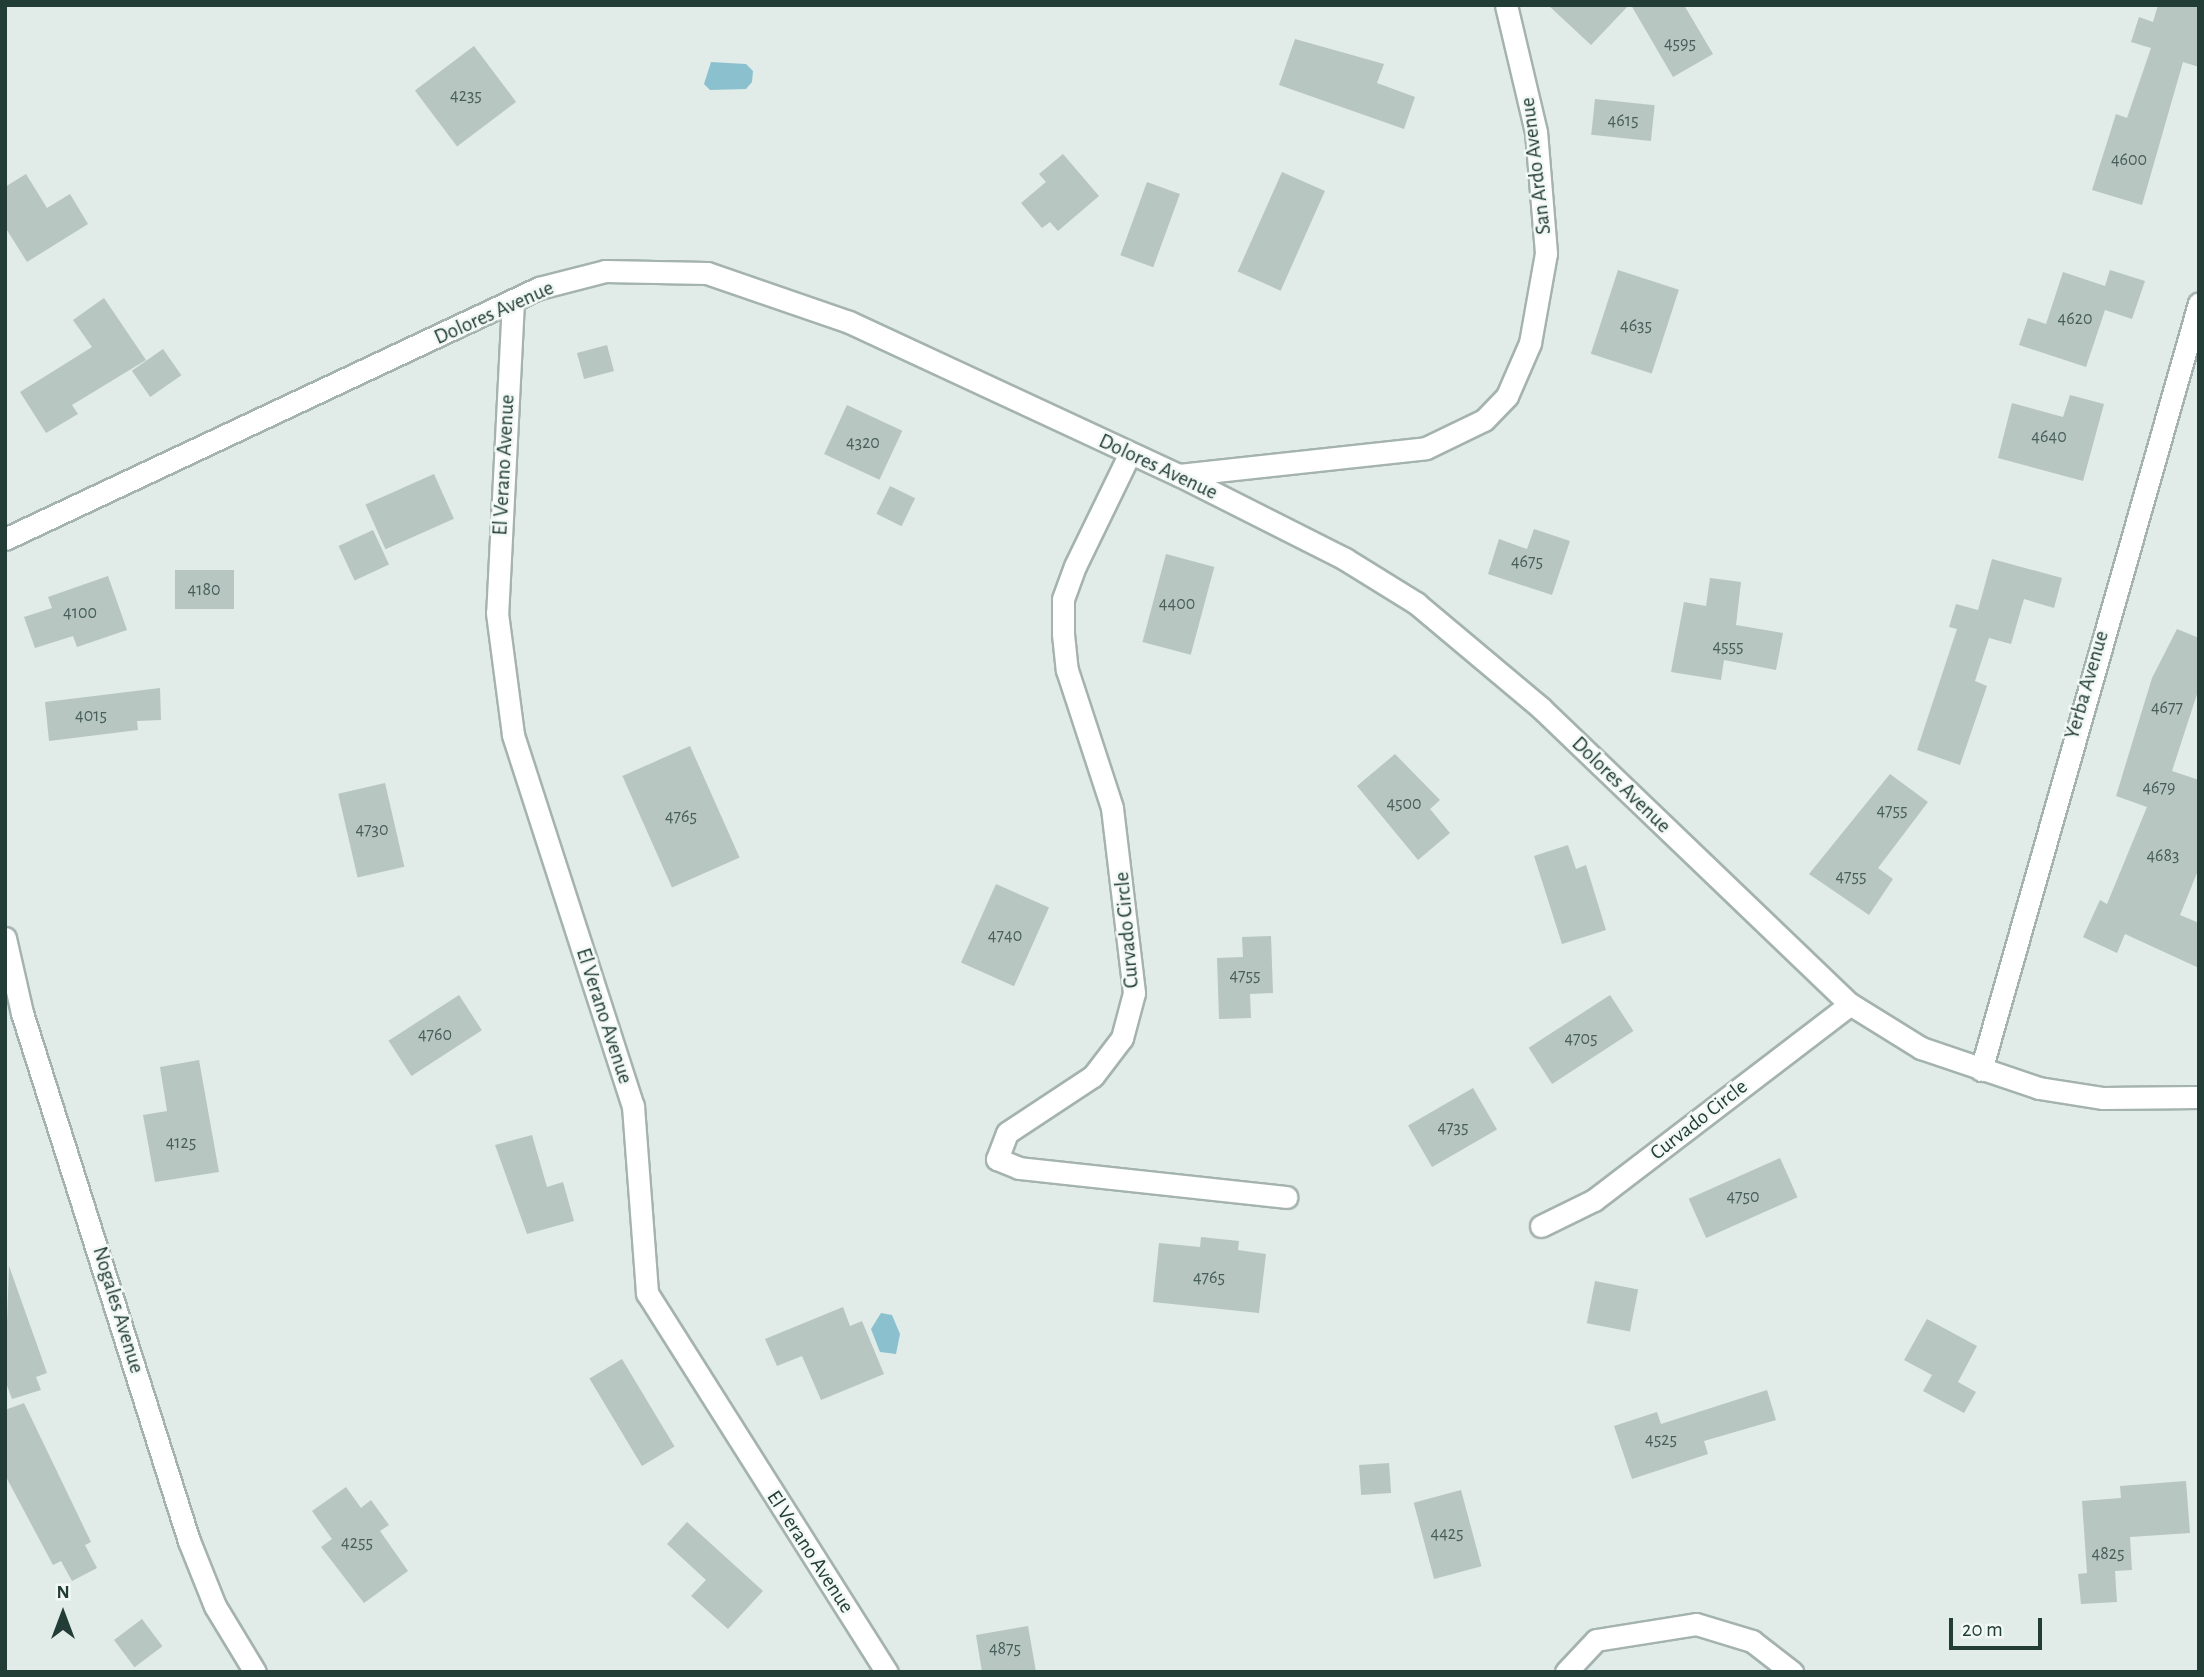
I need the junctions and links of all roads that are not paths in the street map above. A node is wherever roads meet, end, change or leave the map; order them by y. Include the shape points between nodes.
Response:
1 (1506, 5) edge
2 (513, 302) junction
3 (2199, 303) edge
4 (1129, 455) junction
5 (1179, 475) junction
6 (5, 539) edge
7 (5, 938) edge
8 (1850, 1004) junction
9 (1981, 1070) junction
10 (2199, 1097) edge
11 (1286, 1197) dead end
12 (1541, 1226) dead end
13 (255, 1672) edge
14 (887, 1672) edge
15 (1566, 1672) edge
16 (1792, 1672) edge

1 - 5 street, San Ardo Avenue via 1536,132 1546,253 1531,343 1507,396 1484,420 1426,448
2 - 4 street, Dolores Avenue via 605,271 707,273 849,322
2 - 6 street, Dolores Avenue
2 - 14 street, El Verano Avenue via 497,613 513,735 633,1106 647,1293
3 - 9 street, Yerba Avenue
4 - 5 street, Dolores Avenue
4 - 11 street, Curvado Circle via 1075,566 1063,599 1063,635 1067,670 1112,808 1134,993 1122,1038 1093,1076 1007,1133 997,1159 1019,1168
5 - 8 street, Dolores Avenue via 1345,559 1473,645
7 - 13 street, Nogales Avenue via 22,1013 189,1541 215,1606
8 - 9 street, Dolores Avenue via 1921,1048
8 - 12 street, Curvado Circle via 1594,1200
9 - 10 street, Dolores Avenue via 2103,1098
15 - 16 street via 1596,1640 1696,1624 1752,1641

